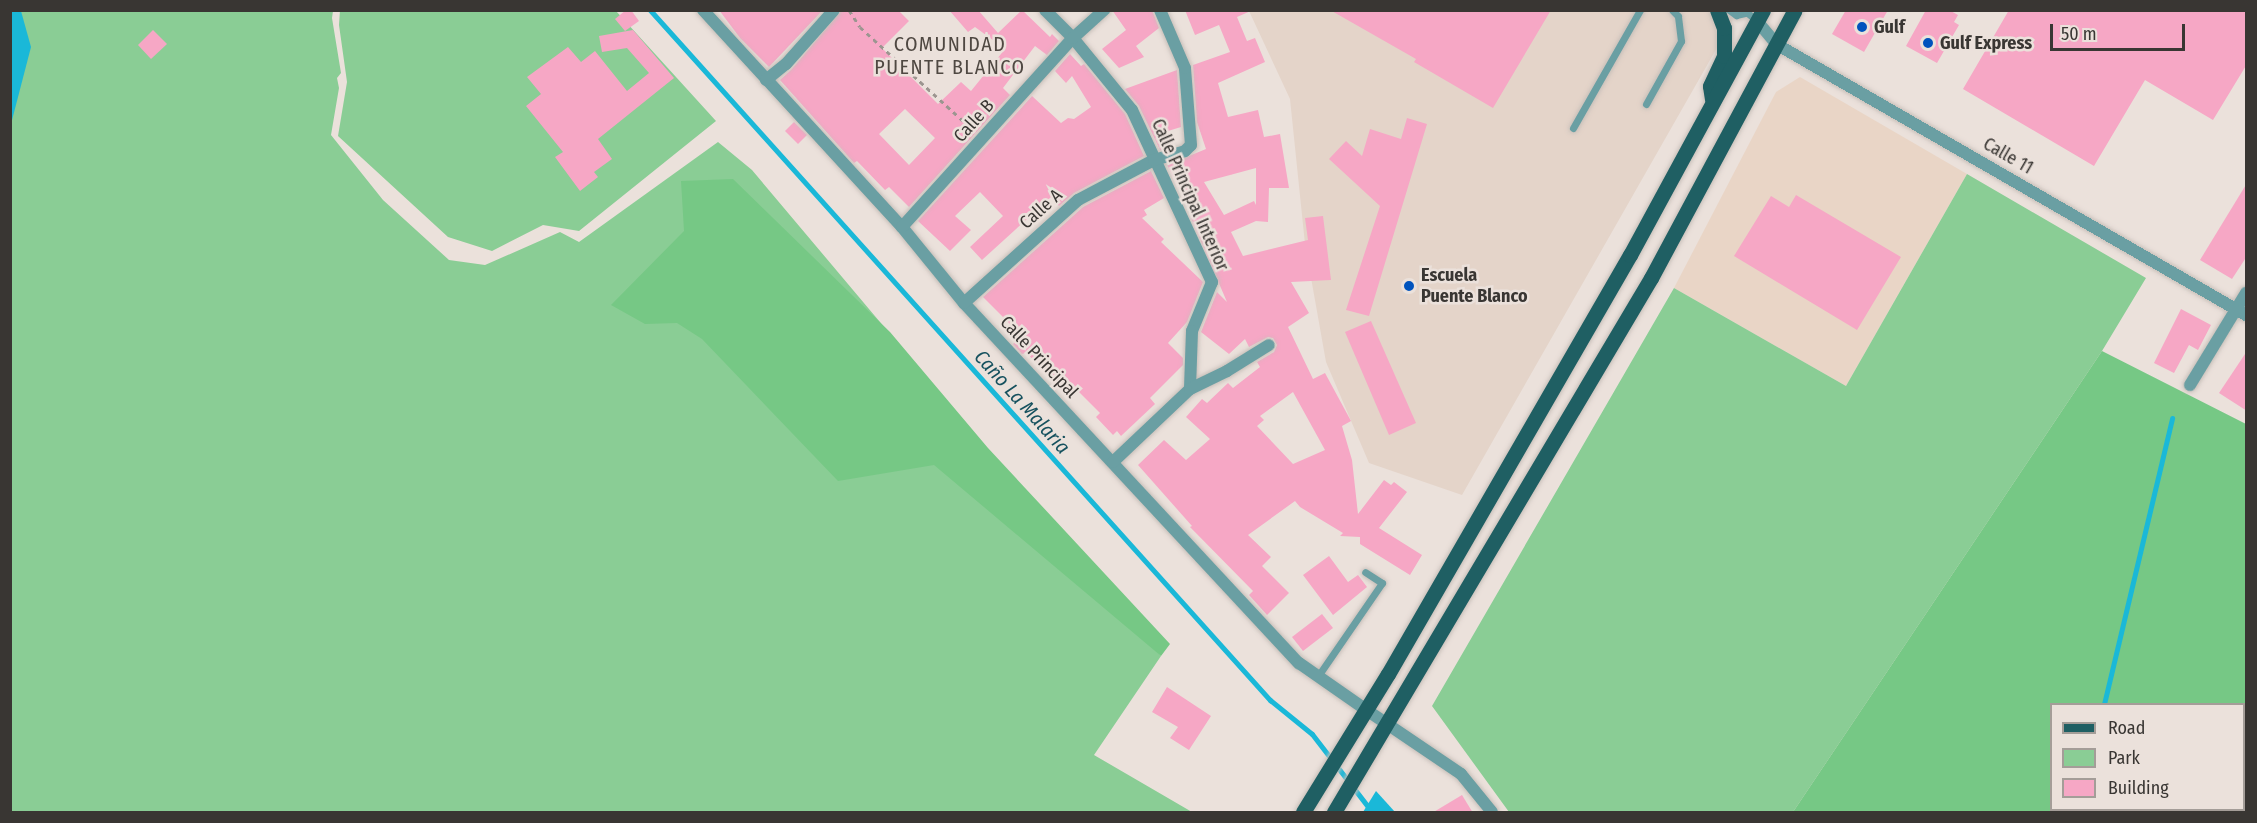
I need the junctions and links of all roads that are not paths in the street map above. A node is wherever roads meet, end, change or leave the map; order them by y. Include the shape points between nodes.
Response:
1 (703, 10) edge
2 (834, 10) edge
3 (1045, 10) edge
4 (1104, 10) edge
5 (1160, 10) edge
6 (1640, 10) edge
7 (1672, 10) edge
8 (1717, 10) edge
9 (1729, 10) edge
10 (1795, 10) edge
11 (1752, 14) edge
12 (1073, 38) junction
13 (1776, 44) junction
14 (766, 80) junction
15 (1713, 102) junction
16 (1646, 104) dead end
17 (1573, 128) dead end
18 (1154, 160) junction
19 (902, 228) junction
20 (2247, 293) edge
21 (964, 303) junction
22 (2242, 312) edge
23 (1269, 345) dead end
24 (2190, 385) dead end
25 (1190, 389) junction
26 (1113, 462) junction
27 (1365, 572) dead end
28 (1318, 676) junction
29 (1365, 709) junction
30 (1388, 723) junction
31 (1303, 813) edge
32 (1334, 813) edge
33 (1492, 813) edge

1 - 14 street, Calle Principal
2 - 14 street via 786,64
3 - 12 street, Calle Principal Interior
4 - 12 street, Calle B
5 - 18 street, Calle A via 1185,68 1191,145 1185,151
6 - 17 lane
7 - 16 lane via 1678,16 1681,41
8 - 15 main road via 1724,28 1724,56 1710,86
9 - 11 lane via 1736,15
10 - 13 main road
11 - 13 street, Calle 11
11 - 15 main road
12 - 18 street, Calle Principal Interior via 1132,110
12 - 19 street, Calle B
13 - 22 street, Calle 11
13 - 30 main road via 1652,278
14 - 19 street, Calle Principal
15 - 29 main road via 1612,286
18 - 21 street, Calle A via 1078,200
18 - 25 street, Calle Principal Interior via 1212,282 1192,331
19 - 21 street, Calle Principal
20 - 22 street
21 - 26 street, Calle Principal
22 - 24 street
23 - 25 street
25 - 26 street
26 - 28 street, Calle Principal via 1299,663
27 - 28 lane via 1382,583
28 - 29 street, Calle Principal
29 - 30 street, Calle Principal
29 - 31 main road
30 - 32 main road
30 - 33 street, Calle Principal via 1461,774

